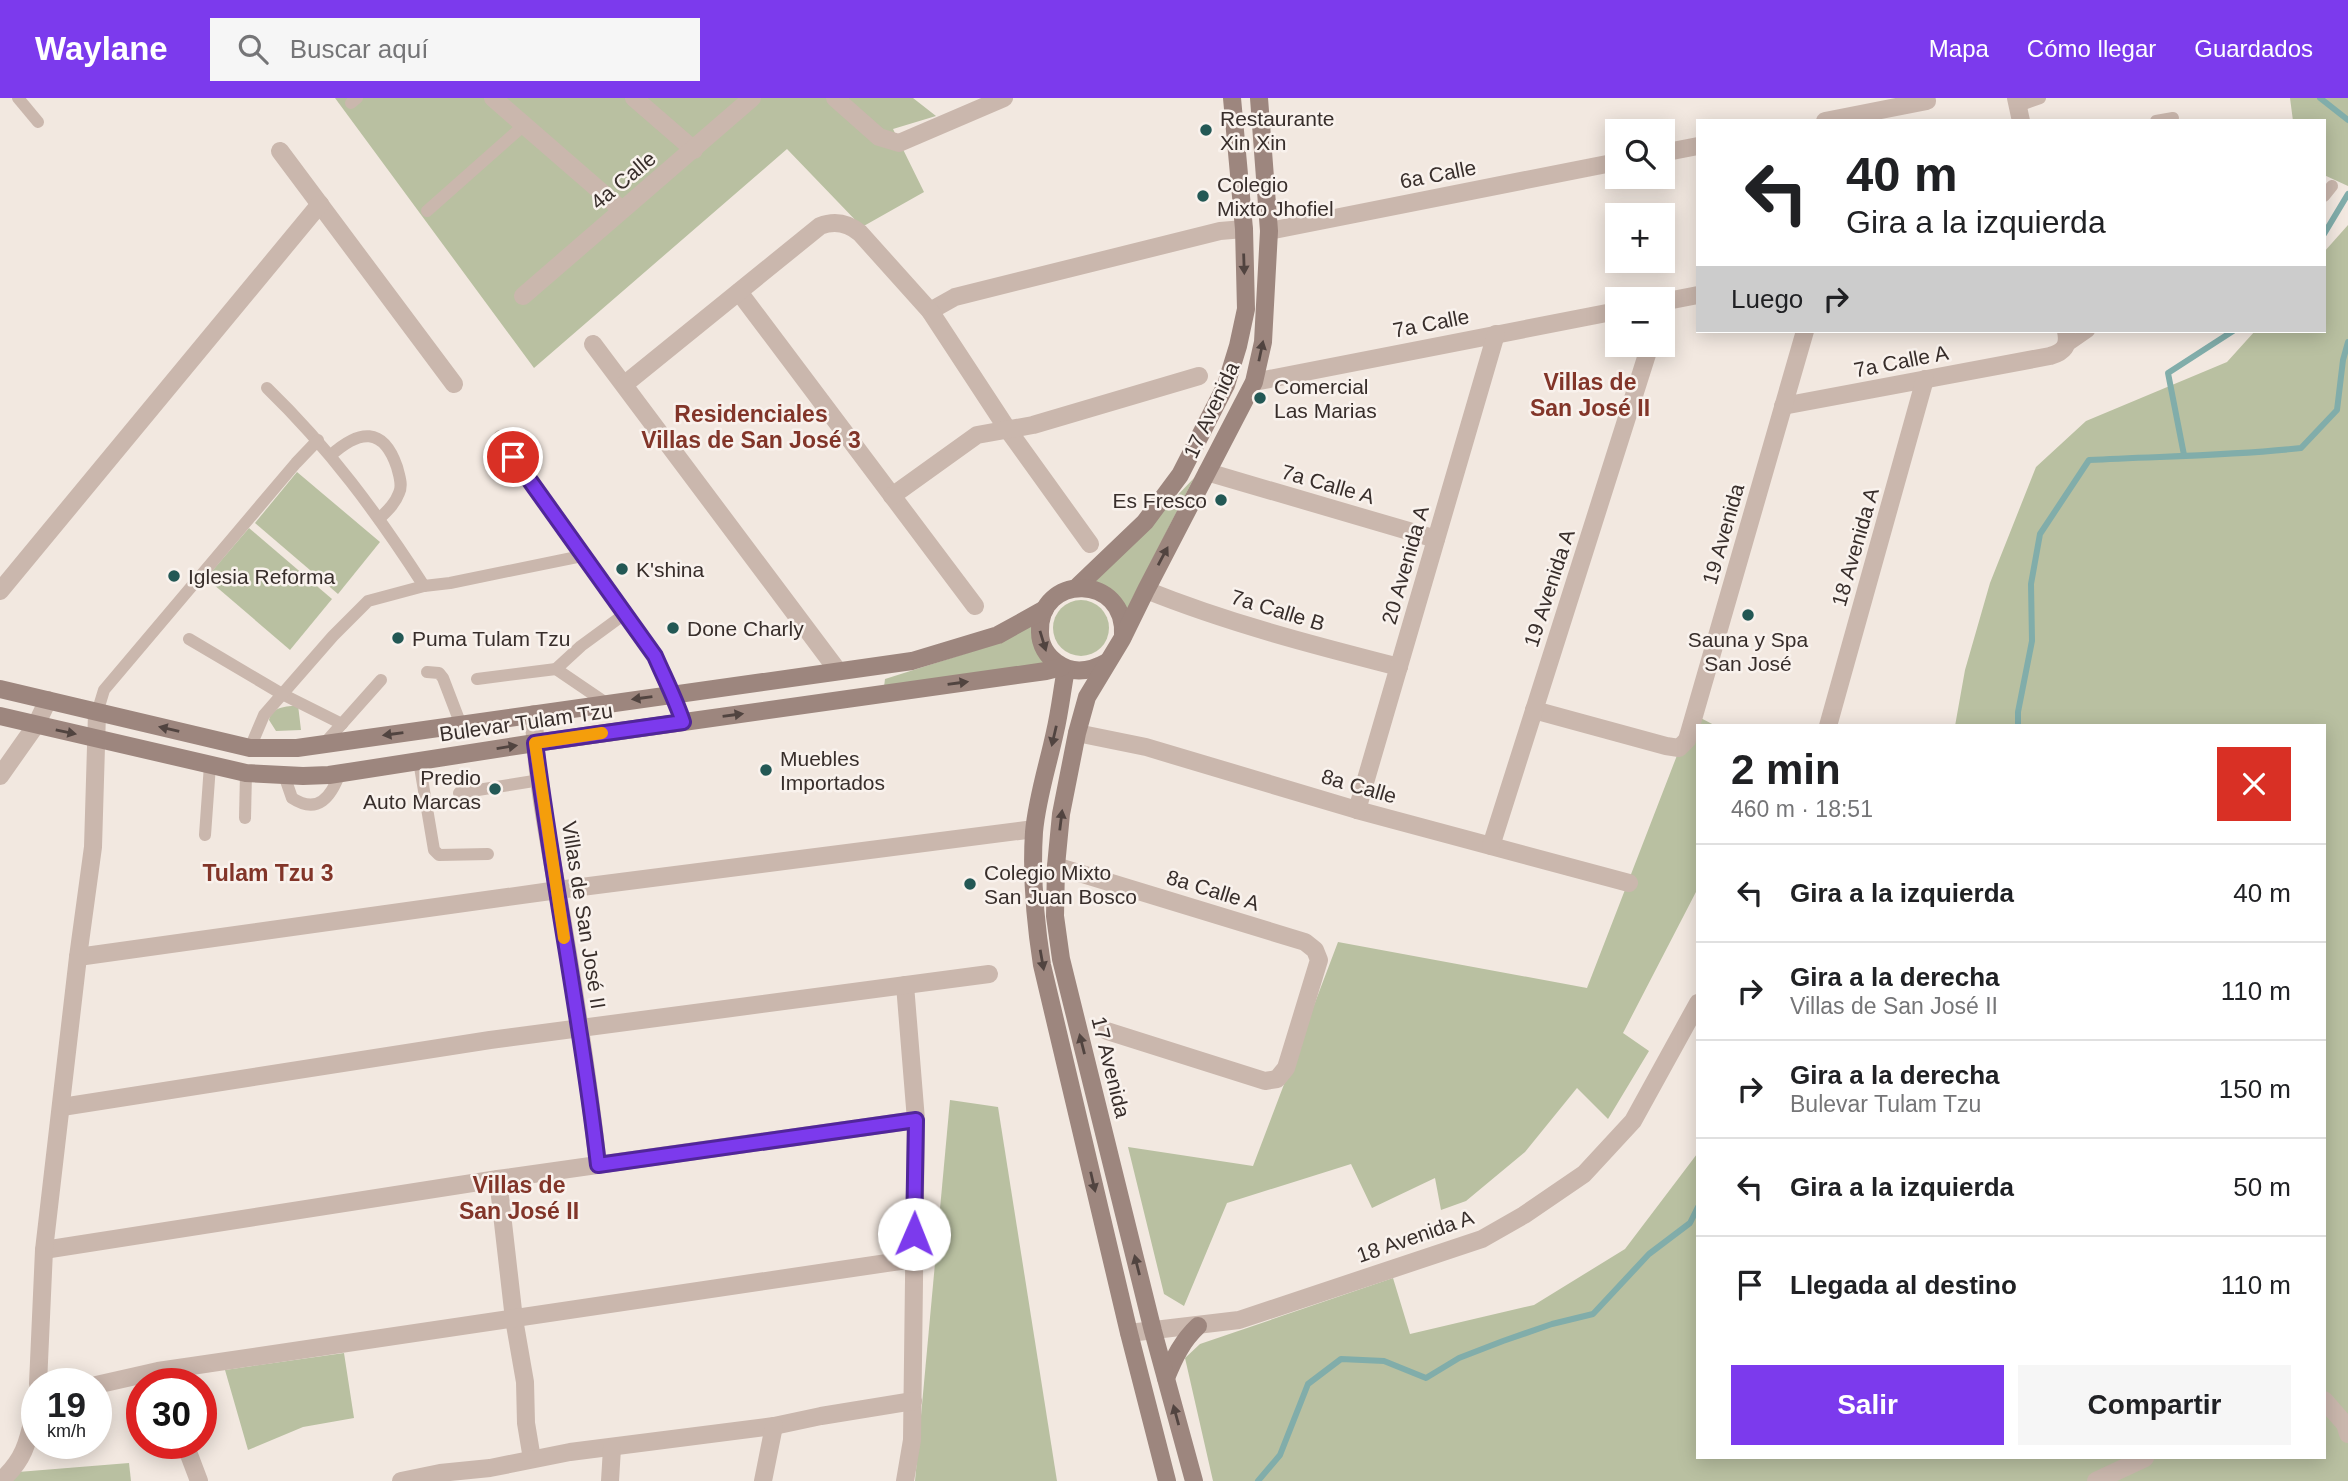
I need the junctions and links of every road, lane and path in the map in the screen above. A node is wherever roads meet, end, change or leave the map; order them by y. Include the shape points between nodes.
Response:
1 (18, 98) edge
2 (493, 98) edge
3 (634, 98) edge
4 (751, 98) edge
5 (835, 98) edge
6 (1004, 98) edge
7 (1232, 98) edge
8 (1259, 98) edge
9 (2040, 98) edge
10 (1927, 100) dead end
11 (2018, 108) edge
12 (2173, 118) dead end
13 (1835, 119) edge
14 (2167, 119) edge
15 (38, 122) dead end
16 (524, 125) junction
17 (1696, 146) edge
18 (694, 150) junction
19 (1675, 150) edge
20 (280, 151) dead end
21 (1605, 164) edge
22 (320, 204) junction
23 (622, 210) junction
24 (427, 211) dead end
25 (1244, 229) junction
26 (1269, 231) junction
27 (738, 292) junction
28 (1696, 295) edge
29 (523, 296) dead end
30 (1675, 300) edge
31 (930, 311) junction
32 (1605, 313) edge
33 (1804, 333) edge
34 (2083, 333) edge
35 (1496, 334) junction
36 (2066, 339) edge
37 (593, 344) dead end
38 (1646, 357) edge
39 (1199, 376) dead end
40 (1925, 379) junction
41 (1254, 382) junction
42 (454, 384) dead end
43 (625, 384) junction
44 (267, 388) dead end
45 (1783, 406) junction
46 (1008, 430) junction
47 (500, 436) dead end
48 (318, 440) junction
49 (331, 455) junction
50 (1207, 472) junction
51 (892, 496) junction
52 (379, 519) junction
53 (1436, 539) junction
54 (1090, 544) dead end
55 (582, 555) junction
56 (424, 586) junction
57 (1076, 588) junction
58 (1146, 590) junction
59 (0, 591) edge
60 (975, 606) dead end
61 (1045, 609) junction
62 (625, 613) junction
63 (189, 639) dead end
64 (1122, 639) junction
65 (1107, 662) junction
66 (1399, 667) junction
67 (1064, 668) junction
68 (556, 669) junction
69 (427, 671) dead end
70 (838, 671) junction
71 (477, 679) dead end
72 (381, 680) dead end
73 (0, 689) edge
74 (282, 694) junction
75 (674, 694) junction
76 (48, 700) junction
77 (606, 703) junction
78 (1534, 710) junction
79 (97, 713) junction
80 (534, 714) junction
81 (0, 716) edge
82 (683, 722) junction
83 (342, 724) junction
84 (1829, 724) edge
85 (36, 725) junction
86 (461, 725) junction
87 (1077, 733) junction
88 (98, 738) junction
89 (535, 743) junction
90 (324, 744) junction
91 (250, 748) junction
92 (462, 754) junction
93 (419, 761) junction
94 (210, 765) junction
95 (246, 773) junction
96 (340, 773) junction
97 (284, 775) junction
98 (0, 776) edge
99 (540, 780) junction
100 (460, 793) dead end
101 (1357, 810) junction
102 (245, 818) dead end
103 (1034, 829) junction
104 (205, 835) dead end
105 (1491, 846) junction
106 (488, 854) dead end
107 (1056, 866) junction
108 (1629, 883) dead end
109 (558, 890) junction
110 (78, 957) junction
111 (989, 974) dead end
112 (905, 985) junction
113 (1696, 1007) edge
114 (579, 1028) junction
115 (1107, 1031) dead end
116 (62, 1107) junction
117 (916, 1120) junction
118 (598, 1165) junction
119 (498, 1179) junction
120 (44, 1250) junction
121 (914, 1259) junction
122 (514, 1319) junction
123 (1198, 1326) junction
124 (1153, 1331) junction
125 (1129, 1333) junction
126 (39, 1368) edge
127 (217, 1368) edge
128 (1166, 1378) junction
129 (913, 1401) junction
130 (2326, 1402) edge
131 (774, 1426) junction
132 (2348, 1434) edge
133 (612, 1448) junction
134 (21, 1458) edge
135 (191, 1459) edge
136 (532, 1459) junction
137 (2143, 1459) edge
138 (0, 1481) edge
139 (199, 1481) edge
140 (401, 1481) edge
141 (610, 1481) edge
142 (764, 1481) edge
143 (905, 1481) edge
144 (1167, 1481) edge
145 (1194, 1481) edge
146 (2096, 1481) edge

1 - 15 lane
2 - 16 street
3 - 18 street
4 - 18 street, 4a Calle
5 - 6 street via 879,137 892,142 906,141
7 - 25 main road, 17 Avenida
8 - 26 main road, 17 Avenida
9 - 11 lane
10 - 13 street
12 - 14 lane
16 - 23 street
16 - 24 lane
17 - 19 street
18 - 23 street, 4a Calle
20 - 22 street
21 - 26 street, 6a Calle
22 - 42 street
22 - 59 street
23 - 29 street, 4a Calle
25 - 31 street via 1220,231 955,297
25 -> 57 main road, 17 Avenida via 1246,309 1226,385 1180,475 1145,522
41 -> 26 main road, 17 Avenida via 1263,342
27 - 31 street via 820,226 841,223 860,233
27 - 43 street
27 - 51 street
28 - 30 street
31 - 46 street
32 - 35 street, 7a Calle
33 - 45 street, 19 Avenida
34 - 36 lane
35 - 41 street, 7a Calle
35 - 53 street, 20 Avenida A
36 - 40 street, 7a Calle A via 2063,351 2050,356
37 - 43 street
38 - 78 street, 19 Avenida A
39 - 46 street
40 - 45 street, 7a Calle A
40 - 84 street, 18 Avenida A
41 - 50 main road, 17 Avenida
43 - 70 street
44 - 48 lane
45 - 78 street, 19 Avenida via 1687,740 1679,748 1666,747
46 - 51 street via 977,435
46 - 54 street
47 - 55 lane
48 - 49 lane
48 - 79 lane via 104,690
49 - 52 lane
49 - 52 lane via 355,437 368,435 381,439 392,453 401,491
50 - 53 street, 7a Calle A
58 -> 50 main road, 17 Avenida
51 - 60 street
52 - 56 lane
53 - 66 street, 20 Avenida A
55 - 56 lane
55 - 62 lane
56 - 74 lane via 368,601
57 - 61 main road via 1053,598
57 - 64 main road via 1090,588 1113,601 1124,626
58 - 64 main road, 17 Avenida
58 - 66 street, 7a Calle B via 1285,638
61 -> 67 main road via 1040,622 1043,648
61 - 70 main road, Bulevar Tulam Tzu via 998,635 912,661
62 - 68 lane
62 - 75 lane
63 - 74 lane
64 - 65 main road
65 - 67 main road via 1087,670
65 - 87 main road, 17 Avenida via 1087,696
66 - 101 street, 20 Avenida A
82 -> 67 main road, Bulevar Tulam Tzu
67 -> 103 main road, 17 Avenida via 1056,731
68 - 71 lane
68 - 77 lane
69 - 86 lane via 443,678
70 - 75 main road, Bulevar Tulam Tzu
72 - 83 lane
73 - 76 main road, Bulevar Tulam Tzu
74 - 83 lane
74 - 91 lane via 264,715
75 -> 77 main road, Bulevar Tulam Tzu
75 - 82 lane
76 - 79 main road, Bulevar Tulam Tzu
76 - 85 street
77 - 80 main road, Bulevar Tulam Tzu
78 - 105 street, 19 Avenida A
79 - 88 street
91 -> 79 main road, Bulevar Tulam Tzu
80 - 86 main road, Bulevar Tulam Tzu
80 - 89 street, Villas de San José II
81 - 85 main road, Bulevar Tulam Tzu
82 - 89 main road, Bulevar Tulam Tzu
83 - 90 lane
85 -> 88 main road, Bulevar Tulam Tzu
85 - 98 street
86 -> 90 main road, Bulevar Tulam Tzu
86 - 92 main road
87 - 101 street, 8a Calle via 1146,747
107 -> 87 main road, 17 Avenida
88 - 94 main road, Bulevar Tulam Tzu
88 - 110 street via 93,847
92 -> 89 main road, Bulevar Tulam Tzu
89 - 99 street, Villas de San José II
90 - 91 main road, Bulevar Tulam Tzu
92 - 93 main road, Bulevar Tulam Tzu
93 - 96 main road, Bulevar Tulam Tzu
93 - 106 lane via 434,850 439,855
94 - 95 main road, Bulevar Tulam Tzu
94 - 104 lane
95 - 97 main road, Bulevar Tulam Tzu
95 - 102 lane
96 - 97 main road, Bulevar Tulam Tzu
96 - 97 lane via 331,793 320,803 307,805 292,797
99 - 100 lane
99 - 109 street, Villas de San José II
101 - 105 street, 8a Calle
103 - 109 street
103 -> 125 main road, 17 Avenida via 1032,889 1042,965
105 - 108 street, 8a Calle
107 - 115 street, 8a Calle A via 1305,942 1319,960 1286,1068 1277,1079 1265,1081
124 -> 107 main road, 17 Avenida via 1061,959 1055,916
109 - 110 street
109 - 114 street, Villas de San José II
110 - 116 street
111 - 112 street
112 - 114 street
112 - 117 street
113 - 123 street, 18 Avenida A via 1633,1121 1584,1174 1524,1215 1482,1239 1238,1320
114 - 116 street
114 - 118 street, Villas de San José II
116 - 120 street
117 - 118 street
117 - 121 street
118 - 119 street
119 - 120 street
119 - 122 street
120 - 126 street
121 - 122 street
121 - 129 street
122 - 127 street
122 - 136 street
123 - 124 street, 18 Avenida A
123 - 128 main road via 1185,1338
124 - 125 street, 18 Avenida A
124 - 128 main road, 17 Avenida
125 - 144 main road, 17 Avenida
145 -> 128 main road, 17 Avenida
129 - 131 street
129 - 143 street
130 - 132 street
131 - 133 street
131 - 142 street
133 - 136 street
133 - 141 street
134 - 138 street
135 - 139 street
136 - 140 street
137 - 146 street

